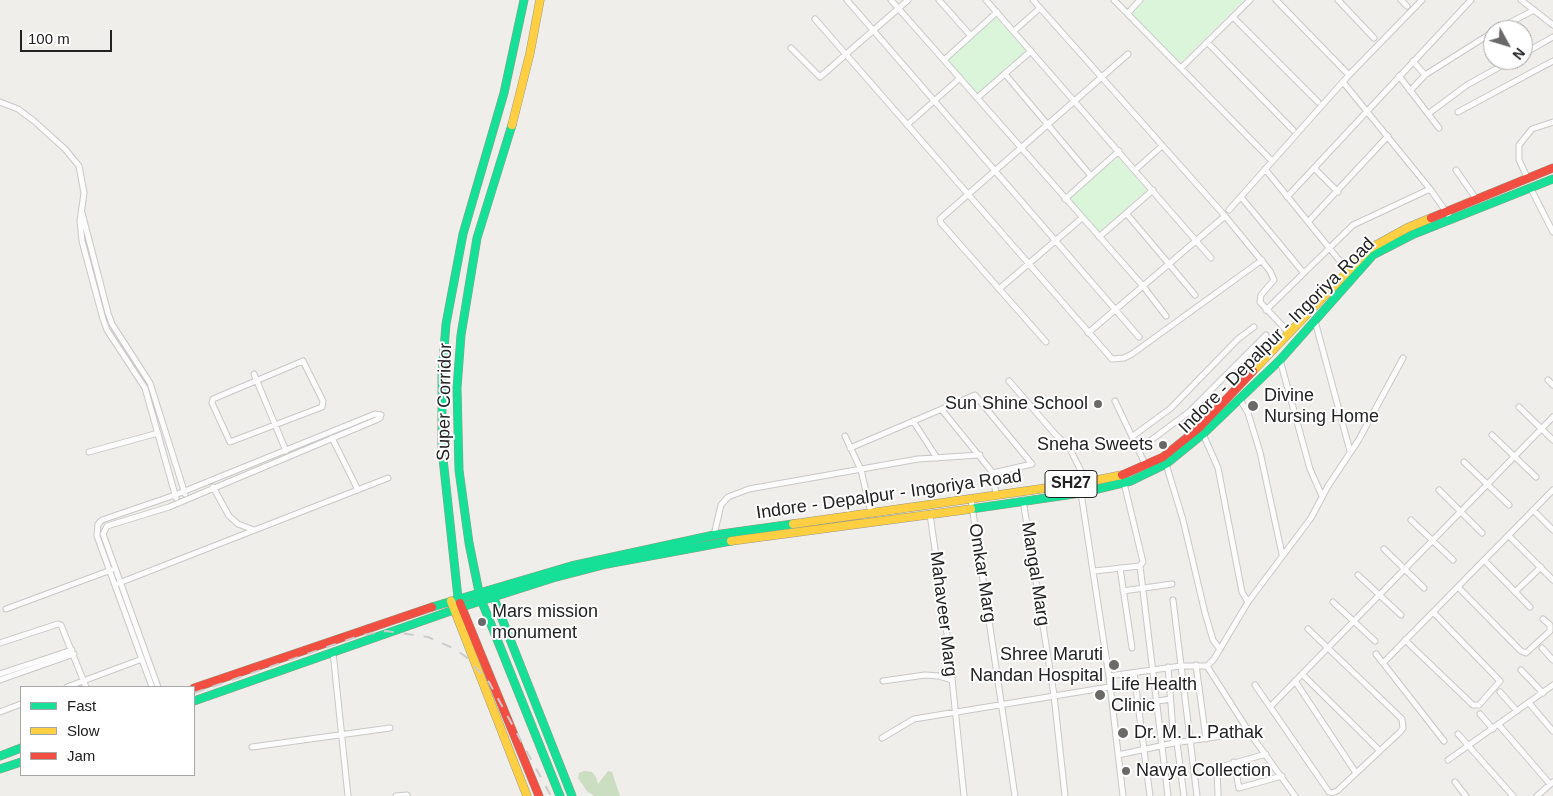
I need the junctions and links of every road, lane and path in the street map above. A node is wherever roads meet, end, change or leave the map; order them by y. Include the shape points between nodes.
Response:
1 (524, 0) edge
2 (540, 0) edge
3 (847, 0) edge
4 (891, 0) edge
5 (908, 0) edge
6 (939, 0) edge
7 (986, 0) edge
8 (1033, 0) edge
9 (1114, 0) edge
10 (1140, 0) edge
11 (1250, 0) edge
12 (1276, 0) edge
13 (1338, 0) edge
14 (1401, 0) edge
15 (1422, 0) edge
16 (1471, 0) edge
17 (1521, 0) edge
18 (1407, 6) dead end
19 (898, 8) junction
20 (1040, 8) junction
21 (1534, 10) junction
22 (997, 12) junction
23 (1128, 13) junction
24 (1233, 17) junction
25 (816, 19) dead end
26 (1515, 20) edge
27 (1552, 23) edge
28 (873, 30) junction
29 (1014, 31) junction
30 (971, 36) junction
31 (1553, 36) edge
32 (1374, 38) dead end
33 (1483, 38) edge
34 (1207, 42) junction
35 (790, 48) dead end
36 (1533, 48) edge
37 (1031, 51) junction
38 (846, 54) junction
39 (1128, 54) dead end
40 (944, 60) junction
41 (1413, 61) junction
42 (1553, 61) edge
43 (1181, 68) junction
44 (1494, 70) edge
45 (1005, 74) junction
46 (1425, 74) junction
47 (1349, 75) junction
48 (1399, 76) junction
49 (1102, 77) junction
50 (960, 78) junction
51 (1343, 82) junction
52 (1410, 91) junction
53 (978, 98) junction
54 (935, 100) junction
55 (1075, 101) junction
56 (0, 102) edge
57 (1318, 102) dead end
58 (1367, 111) junction
59 (1458, 112) dead end
60 (1428, 114) junction
61 (1553, 122) edge
62 (907, 125) junction
63 (1047, 125) junction
64 (1439, 128) dead end
65 (1292, 130) dead end
66 (1388, 136) junction
67 (1162, 146) junction
68 (1021, 148) junction
69 (1119, 151) junction
70 (1272, 161) junction
71 (1314, 168) junction
72 (1553, 168) edge
73 (1265, 169) junction
74 (996, 170) junction
75 (1135, 170) junction
76 (1456, 170) dead end
77 (1091, 176) junction
78 (1528, 179) junction
79 (1553, 179) edge
80 (1430, 189) junction
81 (1531, 189) junction
82 (1152, 190) junction
83 (1338, 192) junction
84 (968, 194) junction
85 (1288, 196) junction
86 (1241, 197) junction
87 (1066, 199) junction
88 (1477, 200) junction
89 (1229, 210) dead end
90 (82, 212) junction
91 (1448, 212) junction
92 (1126, 214) junction
93 (1225, 216) junction
94 (1082, 218) junction
95 (1452, 220) junction
96 (1308, 222) junction
97 (1553, 232) edge
98 (1099, 237) junction
99 (1056, 240) junction
100 (1197, 241) junction
101 (1330, 250) junction
102 (1212, 258) dead end
103 (1262, 260) junction
104 (1028, 264) junction
105 (1169, 264) junction
106 (1348, 271) junction
107 (1303, 272) junction
108 (1143, 286) junction
109 (999, 289) junction
110 (1195, 295) dead end
111 (1115, 310) junction
112 (1266, 310) junction
113 (1166, 316) dead end
114 (1315, 321) junction
115 (1254, 327) dead end
116 (1088, 333) junction
117 (1290, 334) junction
118 (1266, 335) dead end
119 (1139, 337) dead end
120 (1046, 342) dead end
121 (1403, 358) dead end
122 (1280, 360) junction
123 (254, 374) dead end
124 (1548, 380) dead end
125 (257, 381) junction
126 (1009, 381) dead end
127 (1553, 385) edge
128 (1239, 398) junction
129 (1115, 401) dead end
130 (1519, 407) dead end
131 (942, 410) junction
132 (1553, 417) edge
133 (913, 421) junction
134 (276, 426) junction
135 (1542, 429) junction
136 (158, 432) junction
137 (1202, 434) junction
138 (1492, 435) dead end
139 (844, 436) dead end
140 (1133, 436) junction
141 (332, 438) junction
142 (1553, 440) edge
143 (850, 448) junction
144 (1139, 449) junction
145 (286, 450) junction
146 (1350, 451) junction
147 (89, 452) dead end
148 (980, 455) junction
149 (288, 457) junction
150 (1515, 457) junction
151 (938, 458) junction
152 (1464, 462) dead end
153 (1166, 464) junction
154 (1146, 466) junction
155 (861, 470) junction
156 (994, 473) junction
157 (1536, 477) dead end
158 (388, 478) dead end
159 (1082, 483) junction
160 (1124, 483) junction
161 (1487, 485) junction
162 (213, 487) junction
163 (358, 490) junction
164 (1439, 490) dead end
165 (1553, 490) edge
166 (184, 491) junction
167 (1081, 493) junction
168 (175, 495) junction
169 (996, 495) junction
170 (1322, 496) junction
171 (187, 499) junction
172 (971, 499) junction
173 (1023, 500) junction
174 (178, 503) junction
175 (1508, 505) dead end
176 (972, 509) junction
177 (1533, 510) junction
178 (1460, 512) junction
179 (871, 513) junction
180 (930, 514) junction
181 (1411, 520) dead end
182 (254, 530) junction
183 (1553, 530) edge
184 (1482, 533) dead end
185 (714, 535) junction
186 (1509, 536) junction
187 (1433, 541) junction
188 (1384, 549) dead end
189 (1282, 554) junction
190 (1453, 560) dead end
191 (1484, 560) junction
192 (1140, 566) junction
193 (1540, 567) junction
194 (1120, 568) junction
195 (1405, 569) junction
196 (111, 570) junction
197 (1094, 571) junction
198 (1358, 575) dead end
199 (1553, 580) edge
200 (118, 584) junction
201 (1172, 584) dead end
202 (1458, 587) junction
203 (491, 588) junction
204 (1142, 588) junction
205 (1424, 588) dead end
206 (1123, 591) junction
207 (479, 592) junction
208 (1515, 592) junction
209 (1380, 595) junction
210 (494, 597) junction
211 (454, 599) junction
212 (1173, 600) dead end
213 (481, 601) junction
214 (1248, 602) junction
215 (1333, 602) dead end
216 (1530, 607) dead end
217 (458, 608) junction
218 (6, 609) dead end
219 (1434, 612) junction
220 (1401, 615) dead end
221 (1543, 618) dead end
222 (384, 622) junction
223 (1354, 622) junction
224 (396, 629) junction
225 (1308, 629) dead end
226 (1405, 640) junction
227 (0, 642) edge
228 (1375, 642) dead end
229 (1132, 648) dead end
230 (1219, 648) junction
231 (1328, 648) junction
232 (1542, 648) dead end
233 (73, 652) junction
234 (333, 652) junction
235 (1376, 654) dead end
236 (142, 659) junction
237 (1553, 660) edge
238 (1384, 662) junction
239 (1196, 665) junction
240 (1181, 666) junction
241 (1207, 666) junction
242 (1168, 667) junction
243 (1153, 670) junction
244 (1521, 670) dead end
245 (1134, 673) junction
246 (0, 674) edge
247 (1302, 674) junction
248 (1109, 676) junction
249 (0, 680) edge
250 (952, 680) junction
251 (84, 681) junction
252 (883, 681) dead end
253 (1295, 681) junction
254 (1255, 685) dead end
255 (70, 686) edge
256 (86, 686) edge
257 (152, 686) edge
258 (158, 686) edge
259 (1553, 686) edge
260 (1110, 687) junction
261 (195, 688) edge
262 (1500, 692) dead end
263 (1543, 693) junction
264 (1054, 695) junction
265 (1170, 699) junction
266 (195, 701) edge
267 (1156, 702) junction
268 (1002, 703) junction
269 (1529, 703) junction
270 (20, 704) edge
271 (1140, 704) junction
272 (1270, 707) junction
273 (1517, 711) junction
274 (0, 712) edge
275 (954, 713) junction
276 (1480, 714) dead end
277 (1498, 724) junction
278 (390, 728) dead end
279 (1493, 728) junction
280 (1553, 731) edge
281 (1249, 732) junction
282 (1458, 734) dead end
283 (342, 736) junction
284 (882, 738) dead end
285 (1206, 739) junction
286 (1190, 741) junction
287 (1444, 741) dead end
288 (1176, 743) junction
289 (1468, 746) junction
290 (252, 747) dead end
291 (1163, 747) junction
292 (20, 748) edge
293 (1145, 749) junction
294 (1380, 751) junction
295 (1266, 754) junction
296 (1118, 755) junction
297 (0, 756) edge
298 (1448, 760) dead end
299 (20, 762) edge
300 (1234, 762) junction
301 (0, 769) edge
302 (1356, 773) junction
303 (1282, 776) junction
304 (1455, 782) dead end
305 (1552, 783) edge
306 (407, 795) edge
307 (348, 796) edge
308 (396, 796) edge
309 (527, 796) edge
310 (539, 796) edge
311 (560, 796) edge
312 (572, 796) edge
313 (964, 796) edge
314 (1015, 796) edge
315 (1065, 796) edge
316 (1123, 796) edge
317 (1150, 796) edge
318 (1168, 796) edge
319 (1184, 796) edge
320 (1197, 796) edge
321 (1218, 796) edge
322 (1294, 796) edge
323 (1466, 796) edge
324 (1513, 796) edge
325 (1537, 796) edge

1 - 211 main road, Super Corridor via 504,94 463,234 446,324 442,450 456,568
2 - 207 main road, Super Corridor via 515,114 477,238 461,335 457,388 459,470 468,543
3 - 28 street
4 - 19 street
5 - 19 street
6 - 30 street
7 - 22 street
8 - 20 street
9 - 23 street
10 - 23 street
11 - 24 street
12 - 47 street
13 - 32 street
14 - 18 street
15 - 47 street
16 - 41 street
17 - 21 street
19 - 28 street
19 - 40 street
20 - 29 street
20 - 49 street
21 - 26 street
21 - 27 street
22 - 29 street
22 - 30 street
23 - 43 street
24 - 34 street
24 - 57 street
25 - 38 street
28 - 38 street
28 - 54 street
29 - 37 street
30 - 40 street
31 - 36 street
33 - 46 street
34 - 43 street
34 - 65 street
35 - 38 street via 820,77
37 - 45 street
37 - 55 street
38 - 62 street
39 - 49 street
40 - 50 street
41 - 46 street
41 - 48 street
42 - 59 street
43 - 70 street
44 - 60 street via 1466,85
45 - 53 street
45 - 63 street
46 - 52 street
47 - 51 street
48 - 52 street
48 - 58 street
49 - 55 street
49 - 67 street
50 - 53 street
50 - 54 street
51 - 58 street
51 - 70 street
52 - 60 street
53 - 68 street
54 - 62 street
54 - 74 street
55 - 63 street
55 - 69 street
56 - 90 street via 25,114 75,160 82,177
58 - 66 street
58 - 71 street
60 - 64 street
61 - 78 street via 1532,129 1519,145 1518,160
62 - 84 street
63 - 68 street
63 - 77 street
66 - 80 street
66 - 83 street
67 - 75 street
67 - 93 street
68 - 74 street
68 - 87 street
69 - 75 street
69 - 77 street
70 - 73 street
71 - 83 street
71 - 85 street
72 - 78 main road, Indore - Depalpur - Ingoriya Road / SH27
73 - 85 street
73 - 86 street
74 - 84 street
74 - 99 street
75 - 82 street
76 - 88 street
77 - 87 street
78 - 88 main road, Indore - Depalpur - Ingoriya Road / SH27
79 - 81 main road, Indore - Depalpur - Ingoriya Road / SH27
80 - 91 street
80 - 101 street via 1353,225
81 - 95 main road, Indore - Depalpur - Ingoriya Road / SH27
81 - 97 street
82 - 92 street
82 - 100 street
83 - 96 street
84 - 104 street
84 - 109 street via 942,215 941,223
85 - 96 street
86 - 89 street
86 - 107 street
87 - 94 street
88 - 91 main road, Indore - Depalpur - Ingoriya Road / SH27
90 - 136 street via 82,241 103,319 143,384
90 - 166 street via 108,313 150,383
91 - 95 street
91 - 106 main road, Indore - Depalpur - Ingoriya Road / SH27 via 1382,240
92 - 98 street
92 - 105 street
93 - 100 street
93 - 103 street
94 - 98 street
94 - 99 street
95 - 114 main road, Indore - Depalpur - Ingoriya Road / SH27 via 1386,246 1373,255
96 - 101 street
98 - 108 street
99 - 104 street
99 - 111 street
100 - 102 street
100 - 105 street
101 - 106 street
101 - 107 street
103 - 112 street via 1274,276 1260,299
103 - 116 street via 1124,358 1112,359
104 - 109 street
104 - 116 street
105 - 108 street
105 - 110 street
106 - 117 main road, Indore - Depalpur - Ingoriya Road / SH27
107 - 112 street
108 - 111 street
108 - 113 street
109 - 120 street
111 - 116 street
111 - 119 street
112 - 117 street
114 - 122 main road, Indore - Depalpur - Ingoriya Road / SH27
114 - 146 street
115 - 140 street via 1238,339 1171,408
117 - 154 main road, Indore - Depalpur - Ingoriya Road / SH27 via 1199,428
118 - 144 street via 1189,412
121 - 146 street
122 - 128 main road, Indore - Depalpur - Ingoriya Road / SH27
122 - 170 street via 1310,469
123 - 125 street
124 - 127 street
125 - 134 street
125 - 134 street via 213,399 212,403 230,442
125 - 134 street via 303,361 323,401 322,407
126 - 159 street via 1069,446 1081,471
128 - 137 main road, Indore - Depalpur - Ingoriya Road / SH27
128 - 189 street via 1248,413 1260,452
129 - 140 street
130 - 135 street
131 - 133 street
131 - 148 street
131 - 156 street via 975,395 1032,464
132 - 135 street
133 - 143 street
133 - 151 street
134 - 145 street
135 - 142 street
135 - 150 street
136 - 147 street
136 - 168 street
137 - 153 main road, Indore - Depalpur - Ingoriya Road / SH27
137 - 214 street via 1218,468 1242,592
138 - 150 street
139 - 143 street
140 - 144 street
141 - 145 street via 381,415 375,414
141 - 149 street
141 - 163 street
143 - 155 street
144 - 154 street
145 - 149 street
145 - 166 street
146 - 170 street
148 - 151 street
148 - 156 street
149 - 162 street
150 - 157 street
150 - 161 street
151 - 155 street
152 - 161 street
153 - 160 main road, Indore - Depalpur - Ingoriya Road / SH27
153 - 230 street via 1205,613 1213,640
154 - 159 main road, Indore - Depalpur - Ingoriya Road / SH27
155 - 179 street
155 - 185 street via 749,488 728,497 721,505
156 - 169 street
158 - 163 street
159 - 167 street
159 - 169 main road, Indore - Depalpur - Ingoriya Road / SH27
160 - 167 main road, Indore - Depalpur - Ingoriya Road / SH27
160 - 192 street via 1141,553
161 - 175 street
161 - 178 street
162 - 171 street
162 - 182 street via 228,516
163 - 182 street
164 - 178 street
165 - 177 street
166 - 168 street
166 - 171 street
167 - 173 main road, Indore - Depalpur - Ingoriya Road / SH27
167 - 197 street
168 - 174 street
168 - 196 street via 98,524 97,536
169 - 172 main road, Indore - Depalpur - Ingoriya Road / SH27
170 - 189 street via 1311,518
171 - 174 street
172 - 176 street, Omkar Marg
172 - 179 main road, Indore - Depalpur - Ingoriya Road / SH27
173 - 176 main road, Indore - Depalpur - Ingoriya Road / SH27
173 - 264 street, Mangal Marg
174 - 200 street via 114,522 104,529
176 - 180 main road, Indore - Depalpur - Ingoriya Road / SH27
176 - 268 street, Omkar Marg
177 - 183 street
177 - 186 street
178 - 184 street
178 - 187 street
179 - 185 main road, Indore - Depalpur - Ingoriya Road / SH27
180 - 210 main road, Indore - Depalpur - Ingoriya Road / SH27 via 696,546 553,578
180 - 250 street, Mahaveer Marg
181 - 187 street
182 - 200 street
185 - 203 main road, Indore - Depalpur - Ingoriya Road / SH27 via 571,566
186 - 191 street
186 - 193 street
187 - 190 street
187 - 195 street
188 - 195 street
189 - 214 street
191 - 202 street
191 - 208 street
192 - 194 street
192 - 204 street
193 - 199 street
193 - 208 street
194 - 197 street
194 - 206 street
195 - 205 street
195 - 209 street
196 - 200 street
196 - 218 street
197 - 248 street
198 - 209 street
200 - 236 street
200 - 258 street
201 - 204 street
202 - 219 street
202 - 221 street via 1526,653 1550,631 1550,625
203 - 207 main road, Indore - Depalpur - Ingoriya Road / SH27
203 - 210 main road
204 - 206 street
204 - 243 street
206 - 229 street
207 - 211 main road, Indore - Depalpur - Ingoriya Road / SH27
207 - 213 main road, Super Corridor
208 - 216 street
209 - 220 street
209 - 223 street
210 - 213 main road, Indore - Depalpur - Ingoriya Road / SH27
210 - 312 main road
211 - 217 main road, Super Corridor
211 - 222 main road, Indore - Depalpur - Ingoriya Road
212 - 240 street
213 - 217 main road, Indore - Depalpur - Ingoriya Road / SH27
213 - 311 main road, Super Corridor
214 - 230 street
215 - 223 street
217 - 224 main road, Indore - Depalpur - Ingoriya Road
217 - 309 main road
217 - 310 main road, Super Corridor
219 - 226 street
219 - 226 street via 1500,681 1479,705 1473,705
222 - 224 main road
222 - 261 main road, Indore - Depalpur - Ingoriya Road
223 - 228 street
223 - 231 street
224 - 234 main road, Indore - Depalpur - Ingoriya Road
225 - 231 street
226 - 238 street
227 - 233 street via 58,624 64,628
230 - 241 street
231 - 247 street
231 - 294 street via 1402,719 1403,728
232 - 237 street
233 - 246 street
233 - 249 street
233 - 251 street
234 - 266 main road, Indore - Depalpur - Ingoriya Road
234 - 283 street
235 - 238 street
236 - 251 street
236 - 257 street
238 - 287 street
239 - 240 street
239 - 241 street
239 - 285 street
240 - 242 street
240 - 286 street
241 - 281 street
242 - 243 street
242 - 265 street
243 - 245 street
243 - 267 street
244 - 263 street
245 - 248 street
245 - 271 street
247 - 253 street
247 - 294 street
248 - 260 street
250 - 252 street via 925,675
250 - 275 street, Mahaveer Marg
251 - 255 street
251 - 256 street
253 - 272 street
253 - 302 street
254 - 272 street
259 - 263 street
260 - 264 street
260 - 296 street
262 - 273 street
263 - 269 street
264 - 268 street
264 - 315 street, Mangal Marg
265 - 267 street
265 - 288 street
267 - 271 street
267 - 291 street
268 - 275 street
268 - 314 street, Omkar Marg
269 - 273 street
269 - 280 street
270 - 274 street
271 - 293 street
272 - 302 street via 1329,792 1337,790
273 - 277 street
275 - 284 street via 914,719
275 - 313 street, Mahaveer Marg
276 - 279 street
277 - 279 street
277 - 305 street
278 - 283 street
279 - 289 street
281 - 285 street
281 - 295 street
282 - 289 street
283 - 290 street
283 - 307 street
285 - 286 street
286 - 288 street
286 - 320 street
288 - 291 street
288 - 319 street
289 - 298 street
289 - 324 street
291 - 293 street
291 - 318 street
292 - 297 main road
293 - 296 street
293 - 317 street
294 - 302 street
295 - 300 street
295 - 303 street
296 - 316 street
299 - 301 main road
300 - 303 street via 1239,788
300 - 321 street via 1217,768
303 - 322 street
304 - 323 street
305 - 325 street
306 - 308 street

